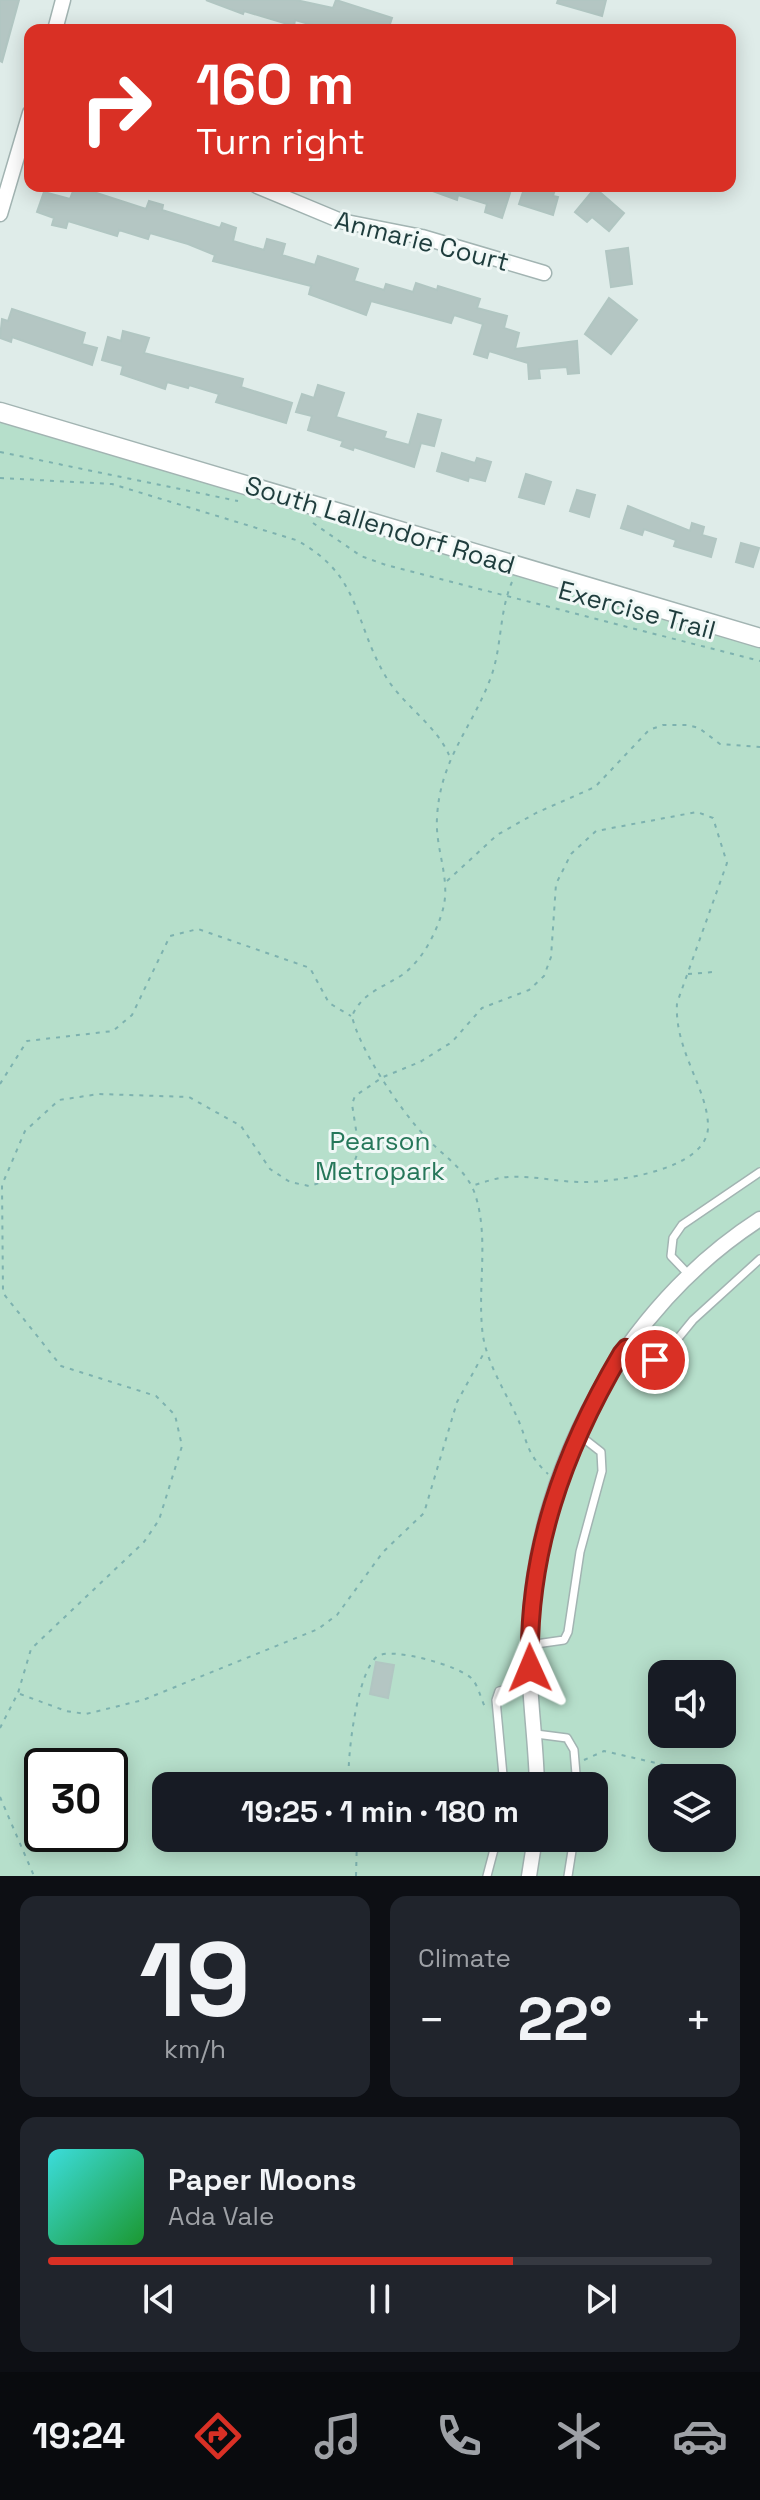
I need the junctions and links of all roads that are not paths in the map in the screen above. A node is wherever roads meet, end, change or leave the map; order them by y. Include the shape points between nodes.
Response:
1 (63, 0) edge
2 (57, 24) edge
3 (24, 142) edge
4 (271, 192) edge
5 (0, 214) edge
6 (544, 273) dead end
7 (0, 412) edge
8 (760, 638) edge
9 (760, 1172) edge
10 (760, 1219) edge
11 (760, 1259) edge
12 (690, 1276) junction
13 (626, 1348) junction
14 (578, 1434) junction
15 (529, 1645) junction
16 (531, 1684) junction
17 (536, 1734) junction
18 (503, 1772) edge
19 (537, 1772) edge
20 (576, 1772) edge
21 (493, 1852) edge
22 (533, 1852) edge
23 (572, 1852) edge
24 (487, 1876) edge
25 (529, 1876) edge
26 (568, 1876) edge

1 - 2 street
3 - 5 street
4 - 6 street, Anmarie Court via 341,221 422,237
7 - 8 street, South Lallendorf Road
9 - 12 lane via 682,1225 673,1238 671,1256
10 - 12 street
11 - 13 lane via 702,1311 662,1358 649,1360
12 - 13 street
13 - 14 street
14 - 15 street via 537,1559
14 - 15 lane via 603,1459 580,1552 568,1632 564,1640
15 - 16 street
16 - 17 street
16 - 18 lane via 499,1691
17 - 19 street
17 - 20 lane via 567,1738
21 - 24 lane
22 - 25 street
23 - 26 lane

